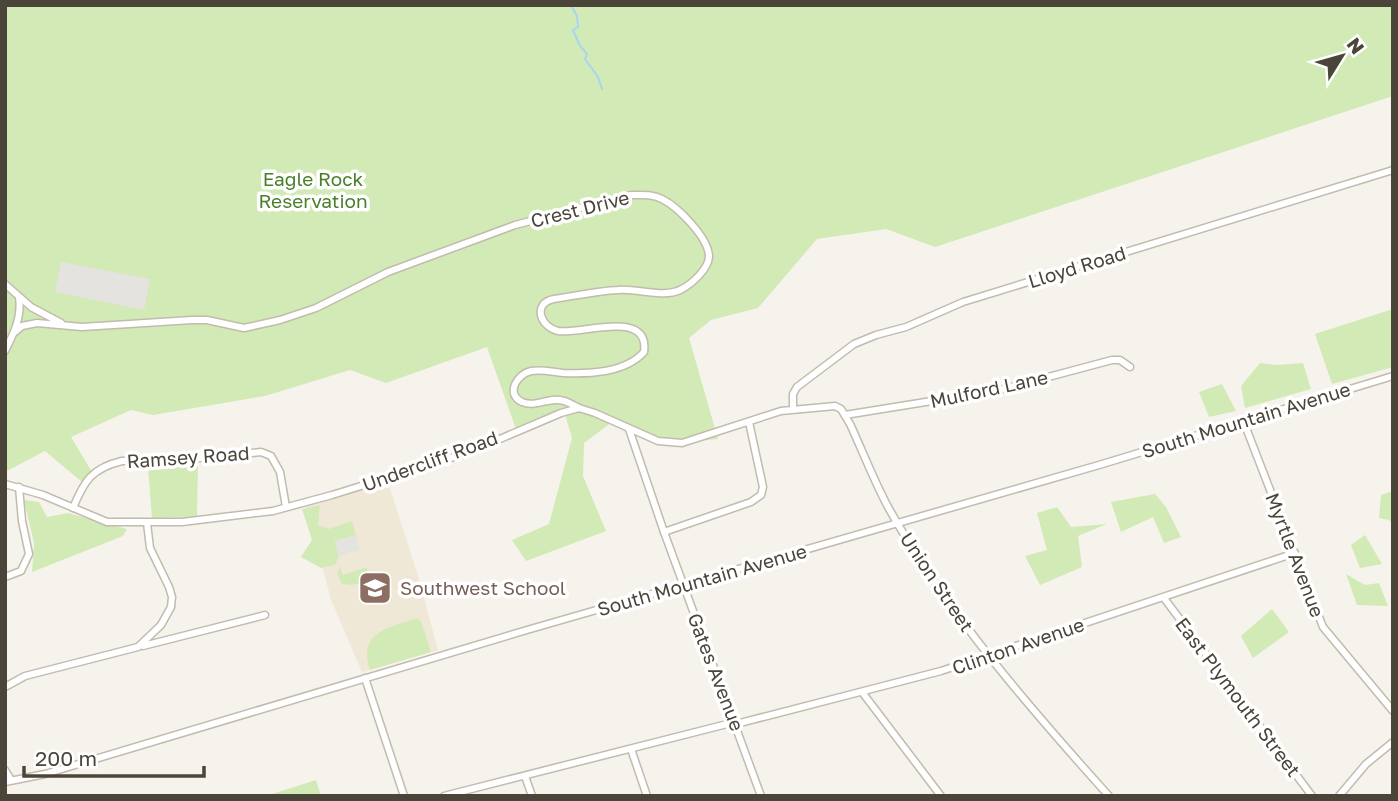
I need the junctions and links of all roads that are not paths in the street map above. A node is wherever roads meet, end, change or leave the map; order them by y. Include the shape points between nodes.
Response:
1 (1393, 170) edge
2 (5, 284) edge
3 (19, 297) junction
4 (63, 324) junction
5 (15, 332) junction
6 (5, 351) edge
7 (1130, 367) dead end
8 (1393, 376) edge
9 (579, 408) junction
10 (793, 409) junction
11 (845, 415) junction
12 (1243, 420) junction
13 (749, 422) junction
14 (629, 429) junction
15 (5, 484) edge
16 (19, 487) junction
17 (73, 508) junction
18 (286, 508) junction
19 (147, 523) junction
20 (898, 523) junction
21 (664, 532) junction
22 (1295, 553) junction
23 (5, 578) edge
24 (684, 586) junction
25 (1164, 598) junction
26 (265, 615) dead end
27 (138, 647) junction
28 (988, 655) junction
29 (365, 678) junction
30 (5, 687) edge
31 (862, 692) junction
32 (1393, 711) edge
33 (736, 723) junction
34 (1393, 742) edge
35 (631, 749) junction
36 (5, 770) edge
37 (525, 776) junction
38 (8, 781) edge
39 (404, 796) edge
40 (444, 796) edge
41 (532, 796) edge
42 (647, 796) edge
43 (761, 796) edge
44 (941, 796) edge
45 (1110, 796) edge
46 (1312, 796) edge
47 (1339, 796) edge

1 - 10 street, Lloyd Road via 962,302 864,340 797,387
2 - 3 street, Crest Drive
3 - 4 street, Crest Drive
3 - 5 street
4 - 5 street, Crest Drive via 27,324
4 - 9 street, Crest Drive via 82,327 191,320 244,328 316,308 388,272 515,225 631,195 662,199 680,212 706,245 709,259 689,284 674,293 620,289 548,300 541,307 544,323 557,331 626,326 643,337 644,352 622,366 584,373 530,371 514,385 517,399 524,403 563,400
5 - 6 street
7 - 11 street, Mulford Lane via 1112,360 1000,390
8 - 12 street, South Mountain Avenue
9 - 14 street
9 - 18 street, Undercliff Road via 467,453
10 - 11 street via 829,405
10 - 13 street
11 - 20 street, Union Street
12 - 20 street, South Mountain Avenue
12 - 22 street, Myrtle Avenue
13 - 14 street via 682,443 657,441
13 - 21 street via 761,495
14 - 21 street, Gates Avenue
15 - 16 street, Undercliff Road
16 - 17 street, Undercliff Road
16 - 23 street via 29,554 21,571
17 - 18 street, Ramsey Road via 82,485 111,463 261,452 271,456 281,472
17 - 19 street, Undercliff Road via 107,522
18 - 19 street, Undercliff Road
19 - 27 street via 150,548 169,587 171,607 161,625
20 - 24 street, South Mountain Avenue
20 - 28 street, Union Street
21 - 24 street, Gates Avenue
22 - 25 street, Clinton Avenue
22 - 32 street, Myrtle Avenue via 1322,627
24 - 29 street, South Mountain Avenue
24 - 33 street, Gates Avenue
25 - 28 street, Clinton Avenue
25 - 46 street, East Plymouth Street
26 - 27 street
27 - 30 street via 25,676
28 - 31 street, Clinton Avenue
28 - 45 street, Union Street
29 - 38 street, South Mountain Avenue via 45,774
29 - 39 street
31 - 33 street, Clinton Avenue
31 - 44 street
33 - 35 street, Clinton Avenue
33 - 43 street, Gates Avenue
34 - 47 street via 1366,764
35 - 37 street, Clinton Avenue
35 - 42 street
36 - 38 street
37 - 40 street, Clinton Avenue
37 - 41 street

